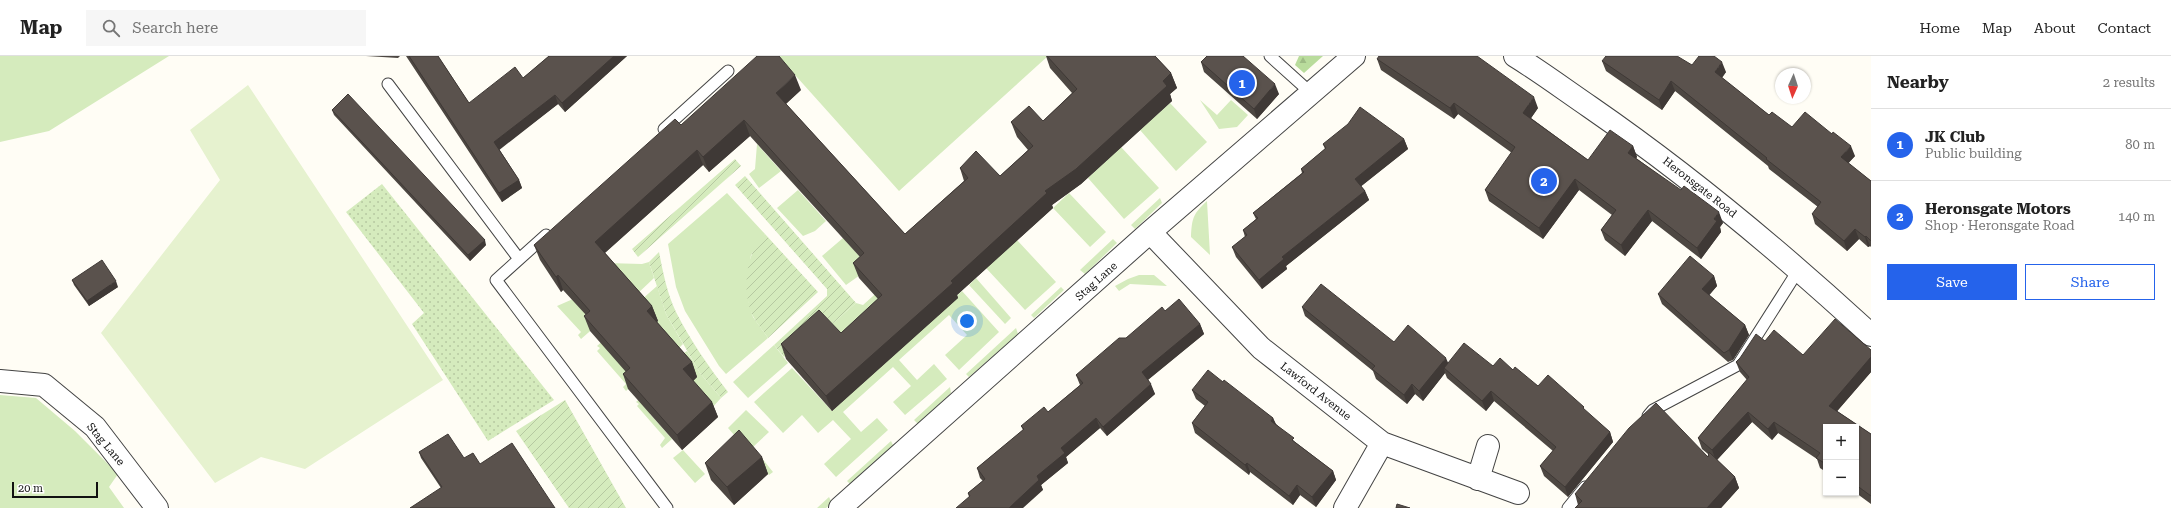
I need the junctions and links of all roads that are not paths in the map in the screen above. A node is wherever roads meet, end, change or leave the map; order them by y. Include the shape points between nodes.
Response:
1 (1270, 56) edge
2 (1354, 56) edge
3 (1515, 56) edge
4 (728, 71) dead end
5 (388, 84) dead end
6 (1311, 93) junction
7 (653, 139) edge
8 (554, 228) edge
9 (1150, 232) junction
10 (519, 259) junction
11 (1799, 269) junction
12 (1871, 335) edge
13 (0, 382) edge
14 (1638, 425) edge
15 (1382, 443) junction
16 (1488, 446) dead end
17 (1594, 477) edge
18 (1478, 479) junction
19 (1518, 493) dead end
20 (157, 508) edge
21 (667, 508) edge
22 (840, 508) edge
23 (1345, 508) edge
24 (1568, 508) edge

1 - 6 lane
2 - 6 street, Stag Lane
3 - 11 street, Heronsgate Road via 1648,147 1726,207
4 - 7 lane
5 - 10 lane
6 - 9 street, Stag Lane
8 - 10 lane
9 - 15 street, Lawford Avenue via 1261,348
9 - 22 street, Stag Lane
10 - 21 lane via 496,280
11 - 12 street, Heronsgate Road
11 - 14 lane via 1738,365 1653,410
13 - 20 street, Stag Lane via 44,385 95,427
15 - 18 street, Lawford Avenue
15 - 23 street
16 - 18 street
17 - 24 lane
18 - 19 street, Lawford Avenue

